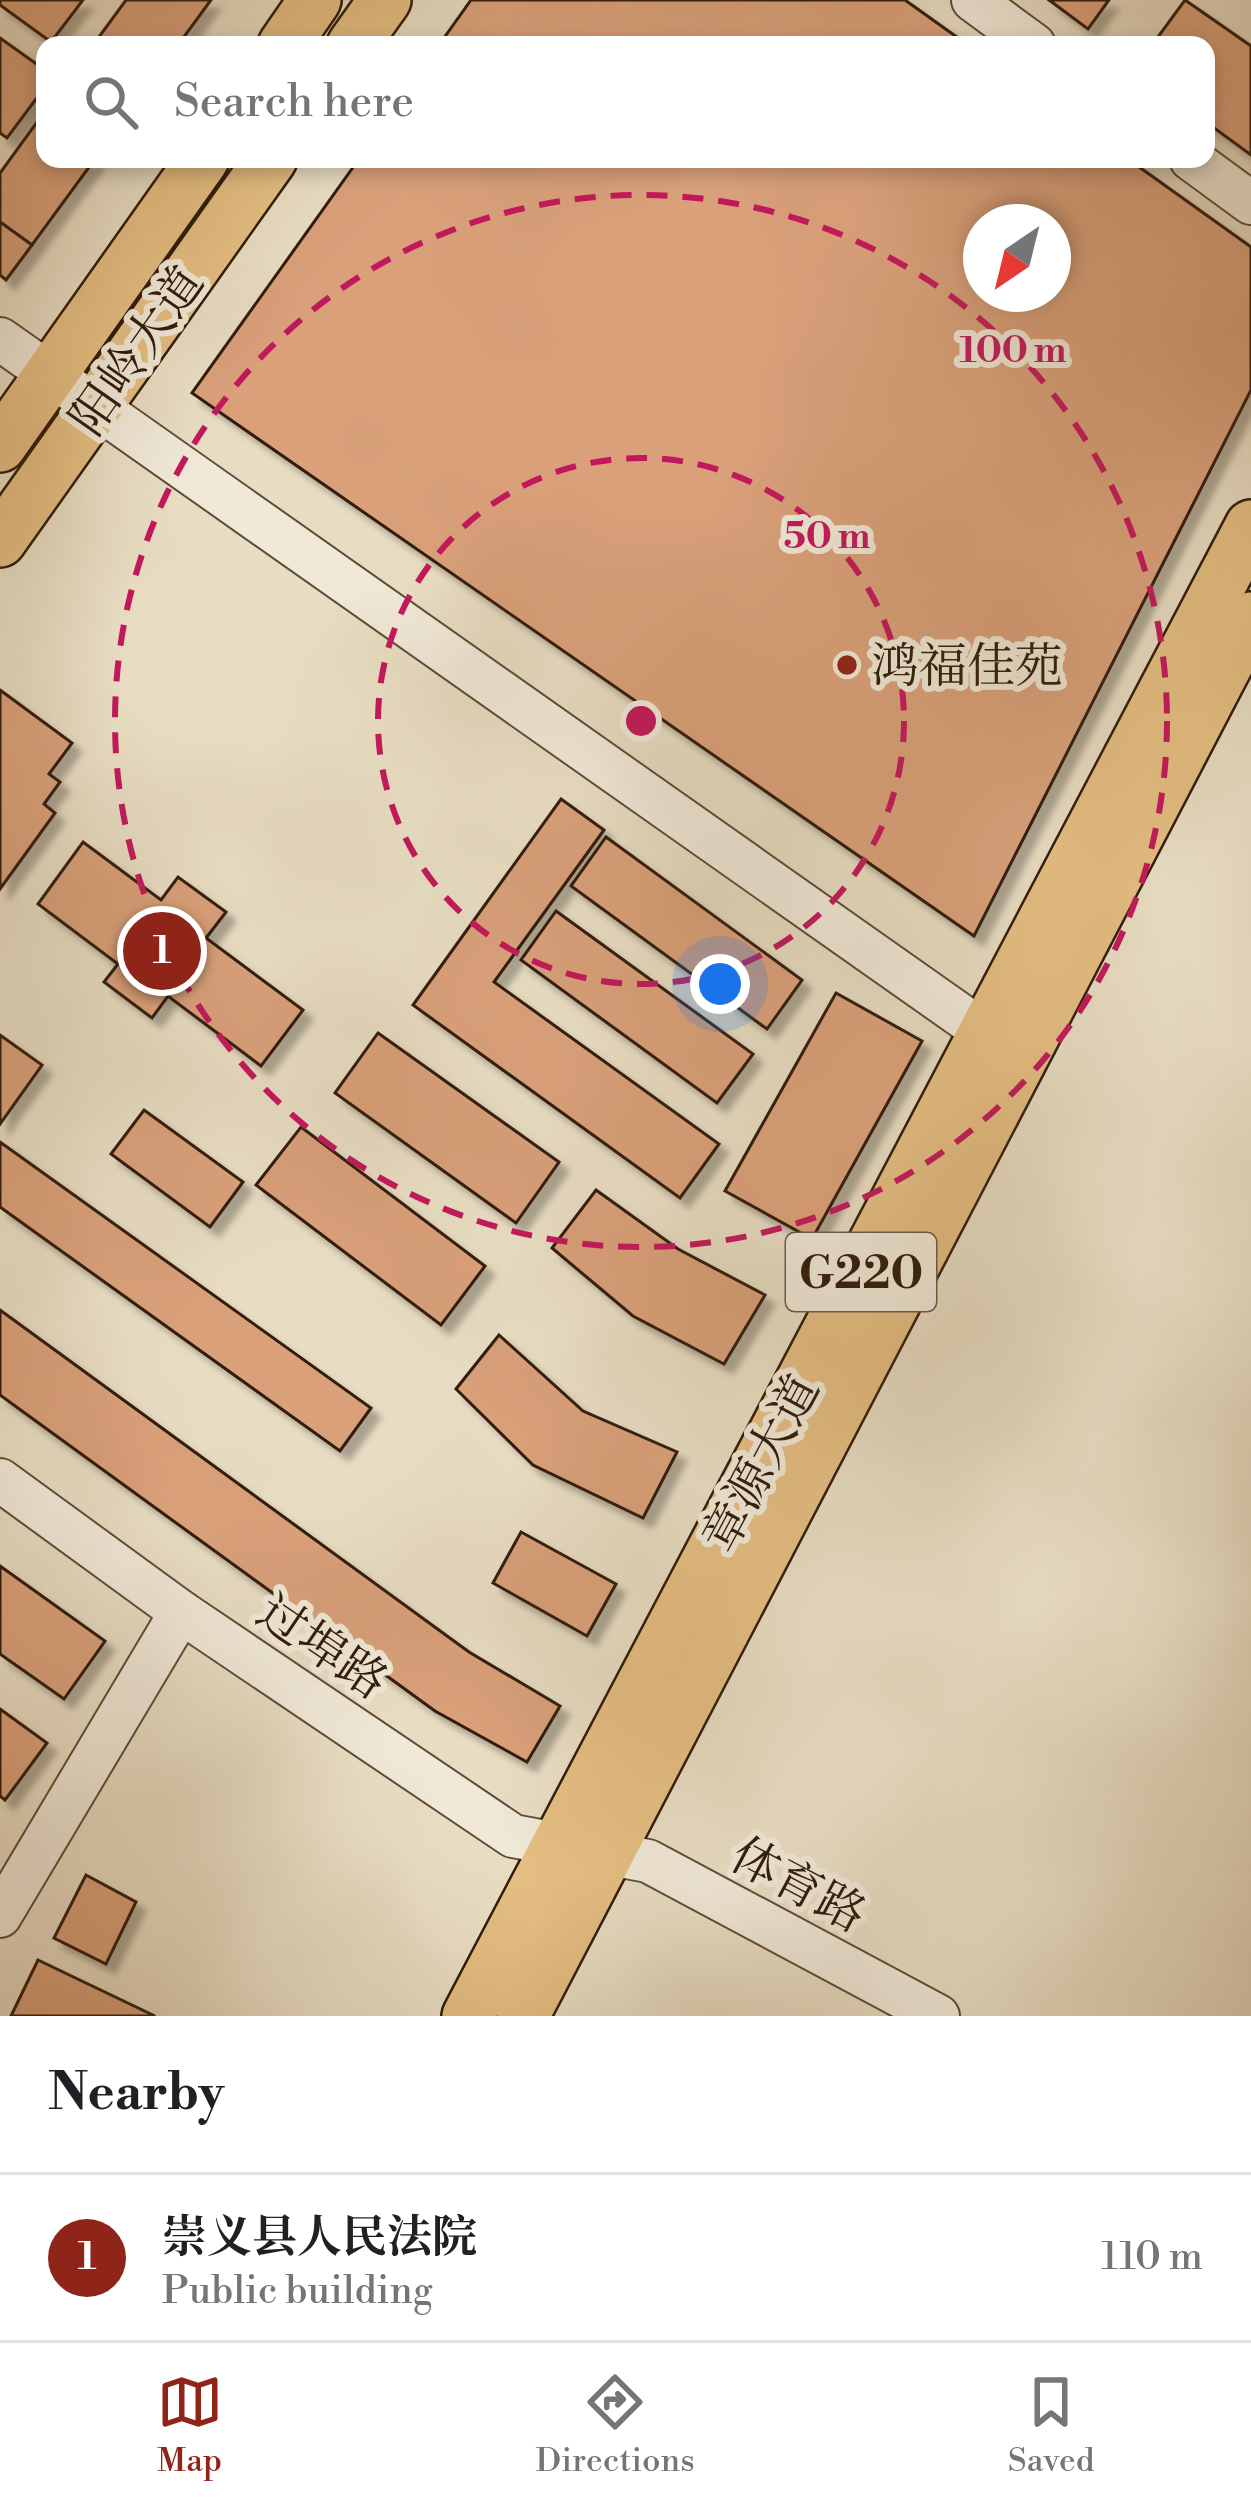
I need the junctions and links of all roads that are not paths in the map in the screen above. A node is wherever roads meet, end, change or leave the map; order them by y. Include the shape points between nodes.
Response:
1 (315, 0) edge
2 (385, 0) edge
3 (973, 0) edge
4 (290, 36) edge
5 (359, 36) edge
6 (1022, 36) edge
7 (197, 168) edge
8 (266, 168) edge
9 (1203, 168) edge
10 (1251, 203) edge
11 (0, 339) edge
12 (51, 376) junction
13 (95, 407) junction
14 (0, 446) edge
15 (1251, 526) edge
16 (0, 541) edge
17 (1251, 618) edge
18 (1006, 1043) junction
19 (0, 1480) edge
20 (181, 1612) junction
21 (584, 1848) junction
22 (0, 1916) edge
23 (468, 2016) edge
24 (523, 2016) edge
25 (938, 2016) edge

1 - 4 main road
2 - 5 main road
3 - 6 street
7 - 12 main road, 阳岭大道
8 - 13 main road, 阳岭大道
9 - 10 street
11 - 12 street
12 - 13 street
12 - 14 main road, 阳岭大道
13 - 16 main road, 阳岭大道
13 - 18 street
15 - 18 main road, 章源大道 / G220
17 - 18 main road, 章源大道 / G220
18 - 21 main road, 章源大道 / G220
19 - 20 street, 过埠路
20 - 21 street, 过埠路 via 514,1836
20 - 22 street
21 - 23 main road, 章源大道 / G220
21 - 24 main road, 章源大道 / G220
21 - 25 street, 体育路 via 648,1861

